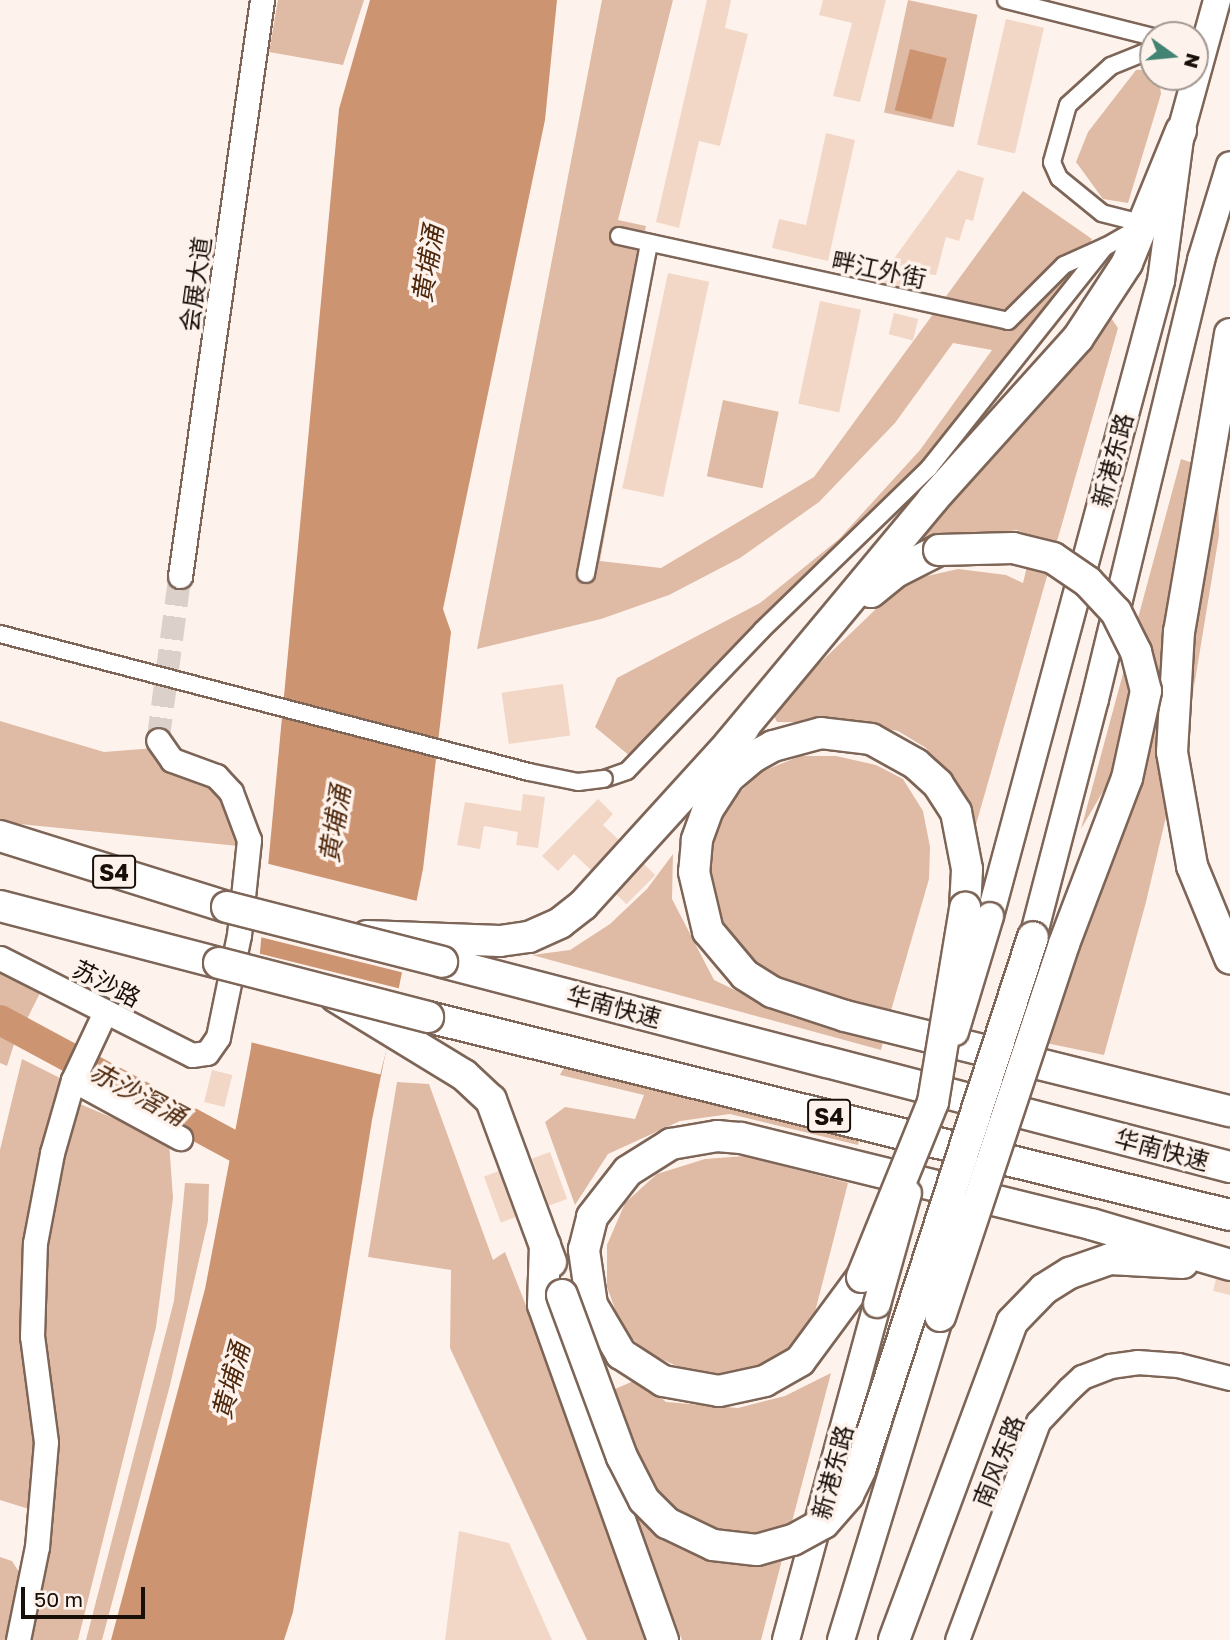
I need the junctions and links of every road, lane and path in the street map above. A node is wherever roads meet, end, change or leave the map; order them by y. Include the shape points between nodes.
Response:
1 (262, 0) edge
2 (1006, 0) edge
3 (1217, 0) edge
4 (1209, 23) edge
5 (1139, 33) edge
6 (1139, 55) edge
7 (1190, 91) edge
8 (1181, 131) junction
9 (1230, 165) edge
10 (1145, 224) junction
11 (619, 236) dead end
12 (649, 243) junction
13 (1105, 247) junction
14 (1230, 334) edge
15 (1227, 368) edge
16 (1224, 400) edge
17 (586, 574) dead end
18 (180, 576) tunnel mouth
19 (0, 634) edge
20 (158, 740) dead end
21 (730, 743) junction
22 (0, 836) edge
23 (0, 906) edge
24 (977, 912) junction
25 (1033, 937) junction
26 (445, 951) junction
27 (0, 958) edge
28 (1230, 958) edge
29 (326, 990) junction
30 (105, 1012) junction
31 (73, 1080) junction
32 (933, 1102) junction
33 (1230, 1111) edge
34 (180, 1138) dead end
35 (1230, 1167) edge
36 (1230, 1215) edge
37 (545, 1245) junction
38 (1230, 1265) edge
39 (940, 1316) junction
40 (1230, 1378) edge
41 (19, 1640) edge
42 (663, 1640) edge
43 (786, 1640) edge
44 (841, 1640) edge
45 (894, 1640) edge
46 (957, 1640) edge

1 - 18 street, 会展大道
2 - 5 street
3 - 4 main road, 新港东路
6 - 10 street via 1111,66 1068,106 1052,162 1059,178 1102,213
7 - 8 main road, 新港东路
8 - 10 highway
8 - 24 main road, 新港东路 via 1161,281
9 - 25 main road, 新港东路 via 1201,260 1096,699
10 - 13 street
10 - 21 highway via 1127,263 1078,338 933,499
11 - 12 street, 畔江外街
12 - 13 street, 畔江外街 via 1008,321 1064,265
12 - 17 street
13 - 19 street, bridge via 929,468 627,771 578,782 529,772
14 - 15 highway
15 - 16 highway
16 - 28 highway via 1179,631 1172,752 1192,866
20 - 30 street, 苏沙路 via 172,760 216,776 231,792 249,840 239,934 218,1037 207,1053 192,1055
21 - 26 highway via 583,905 559,923 513,940
21 - 39 highway, bridge via 877,586 939,550 1013,548 1053,558 1088,582 1116,612 1136,652 1146,691 1127,778 1079,901
22 - 26 highway, 华南快速 / S4, bridge via 227,907 338,935
23 - 29 highway, 华南快速 / S4, bridge
24 - 32 highway, bridge
24 - 33 highway via 956,812 938,784 916,764 871,739 821,733 773,746 753,757 729,777 708,808 697,840 698,902 708,931 745,975 772,992 845,1016
25 - 37 highway, bridge via 860,1470 848,1495 824,1523 775,1547 746,1549 695,1538 654,1513 622,1457
25 - 39 main road, 新港东路, bridge
26 - 35 highway, 华南快速 / S4
27 - 30 street, 苏沙路
29 - 36 highway, 华南快速 / S4, bridge
29 - 37 highway, bridge via 464,1075 491,1100
30 - 31 street
31 - 34 street
31 - 41 street via 52,1153 35,1243 32,1336 46,1441 37,1547
32 - 38 highway, bridge via 862,1277 800,1361 765,1381 719,1391 663,1381 621,1354 592,1305 584,1250 592,1217 628,1171 671,1144 717,1136 741,1138 1091,1224
32 - 43 main road, 新港东路, bridge
37 - 42 highway via 543,1305
38 - 45 highway via 1110,1259 1070,1272 1044,1289 1012,1322
39 - 44 main road
40 - 46 street, 南风东路 via 1178,1365 1137,1362 1082,1377 1069,1389 1038,1422

